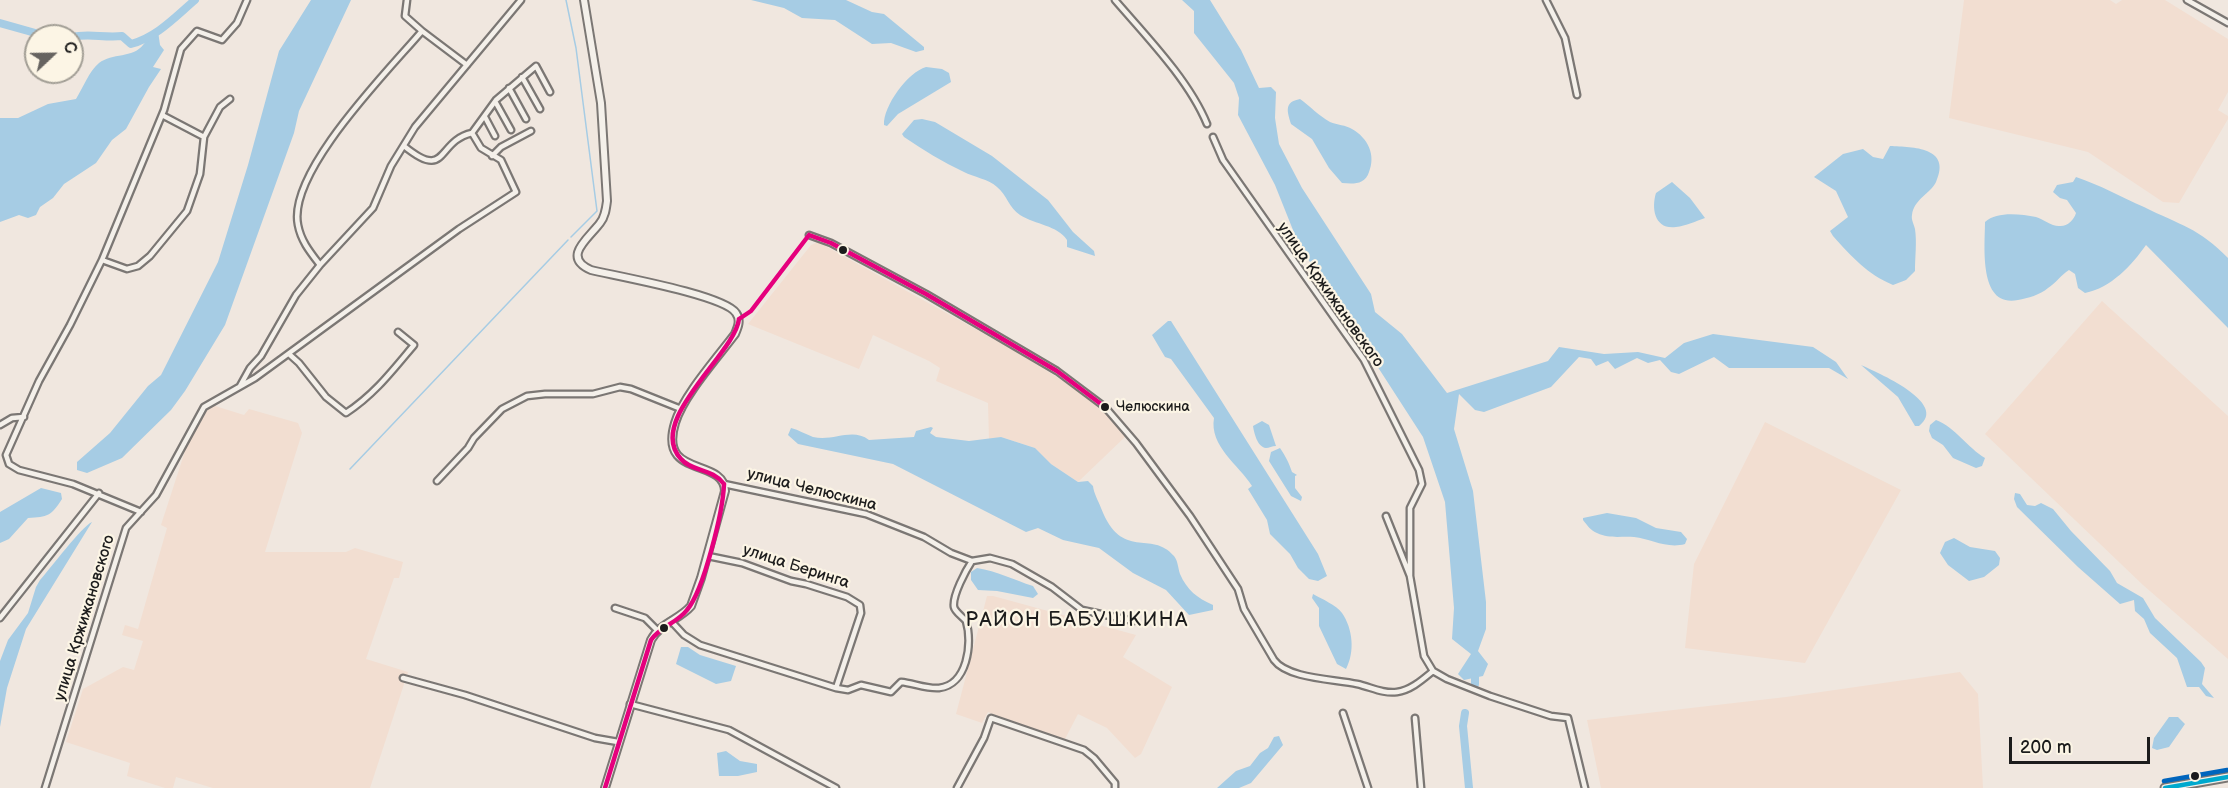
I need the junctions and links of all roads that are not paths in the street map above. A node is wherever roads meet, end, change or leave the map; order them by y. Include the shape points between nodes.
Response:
1 (247, 0) edge
2 (407, 0) edge
3 (521, 0) edge
4 (584, 0) edge
5 (1115, 0) edge
6 (1546, 0) edge
7 (2187, 0) edge
8 (2228, 23) edge
9 (422, 31) junction
10 (467, 65) junction
11 (522, 77) junction
12 (509, 88) junction
13 (550, 92) dead end
14 (1577, 95) dead end
15 (230, 99) dead end
16 (496, 103) junction
17 (540, 109) dead end
18 (162, 115) junction
19 (485, 117) junction
20 (526, 119) dead end
21 (1207, 124) dead end
22 (511, 130) dead end
23 (531, 131) dead end
24 (472, 133) junction
25 (495, 136) dead end
26 (1213, 136) dead end
27 (204, 137) junction
28 (404, 146) junction
29 (492, 156) junction
30 (809, 235) dead end
31 (102, 260) junction
32 (320, 265) junction
33 (398, 332) dead end
34 (289, 354) junction
35 (238, 389) junction
36 (681, 409) junction
37 (24, 417) junction
38 (0, 425) edge
39 (437, 481) dead end
40 (724, 484) junction
41 (99, 494) junction
42 (141, 512) junction
43 (1386, 516) dead end
44 (708, 556) junction
45 (972, 561) junction
46 (1410, 576) junction
47 (615, 608) dead end
48 (0, 618) edge
49 (671, 621) junction
50 (1134, 621) dead end
51 (657, 630) junction
52 (1433, 671) junction
53 (403, 678) dead end
54 (836, 688) junction
55 (630, 704) junction
56 (1343, 713) dead end
57 (1415, 718) dead end
58 (618, 742) junction
59 (2228, 777) edge
60 (45, 788) edge
61 (605, 788) edge
62 (836, 788) edge
63 (957, 788) edge
64 (1115, 788) edge
65 (1368, 788) edge
66 (1420, 788) edge
67 (1585, 788) edge
68 (2165, 788) edge

1 - 18 street via 237,23 222,39 197,31 181,50
2 - 9 street via 405,16
3 - 10 street, улица Кржижановского
4 - 36 street, улица Челюскина via 601,103 607,201 605,216 582,244 577,258 591,270 700,295 731,308 739,319 735,334
5 - 21 street via 1158,50 1201,109
6 - 14 street via 1565,38
7 - 8 street
9 - 10 street
9 - 32 street via 328,143 305,184 297,223 304,244
10 - 28 street, улица Кржижановского
11 - 12 street
11 - 13 street via 536,66
11 - 17 street
12 - 16 street
12 - 20 street
15 - 27 street via 219,107
16 - 19 street
16 - 22 street
18 - 27 street
18 - 31 street
19 - 24 street
19 - 25 street
23 - 29 street
24 - 28 street via 455,139 434,161 421,160
24 - 29 street via 481,148
26 - 46 street, улица Кржижановского via 1222,160 1364,360 1419,470 1422,484 1410,508
27 - 31 street via 200,174 187,211 158,247 138,266 127,269
28 - 32 street, улица Кржижановского via 391,165 373,208
29 - 34 street, улица Кржижановского via 501,160 516,192
30 - 52 street via 926,294 1057,371 1105,407 1190,516 1238,589 1245,609 1280,667 1385,693 1409,689
31 - 37 street
32 - 35 street, улица Кржижановского via 288,306
33 - 34 street via 414,345 363,402 346,413 326,397
34 - 35 street, улица Кржижановского
35 - 42 street, улица Кржижановского via 204,407 156,495
36 - 39 street via 620,387 593,394 527,396 502,409
36 - 40 street, улица Челюскина via 673,435 678,457 714,473
37 - 38 street
37 - 41 street via 6,452 9,464 26,473
40 - 44 street
40 - 45 street, улица Челюскина via 866,514
41 - 42 street
41 - 48 street
42 - 60 street, улица Кржижановского via 124,533
43 - 46 street, улица Кржижановского
44 - 49 street via 691,606
44 - 54 street, улица Беринга via 742,563 847,597 860,605 861,613
45 - 50 street, улица Челюскина via 990,558 1012,564 1052,586 1082,610
45 - 54 street via 953,605 966,621 969,650 953,683 935,688 901,682 891,692 861,685 848,690
46 - 52 street, улица Кржижановского via 1424,656
47 - 51 street via 645,618
49 - 51 street
49 - 54 street via 700,645
51 - 55 street
52 - 67 street via 1510,703 1568,718
53 - 58 street
55 - 58 street
55 - 62 street via 729,730
56 - 65 street
57 - 66 street
58 - 61 street
59 - 68 main road
63 - 64 street via 991,718 1084,750 1115,783

